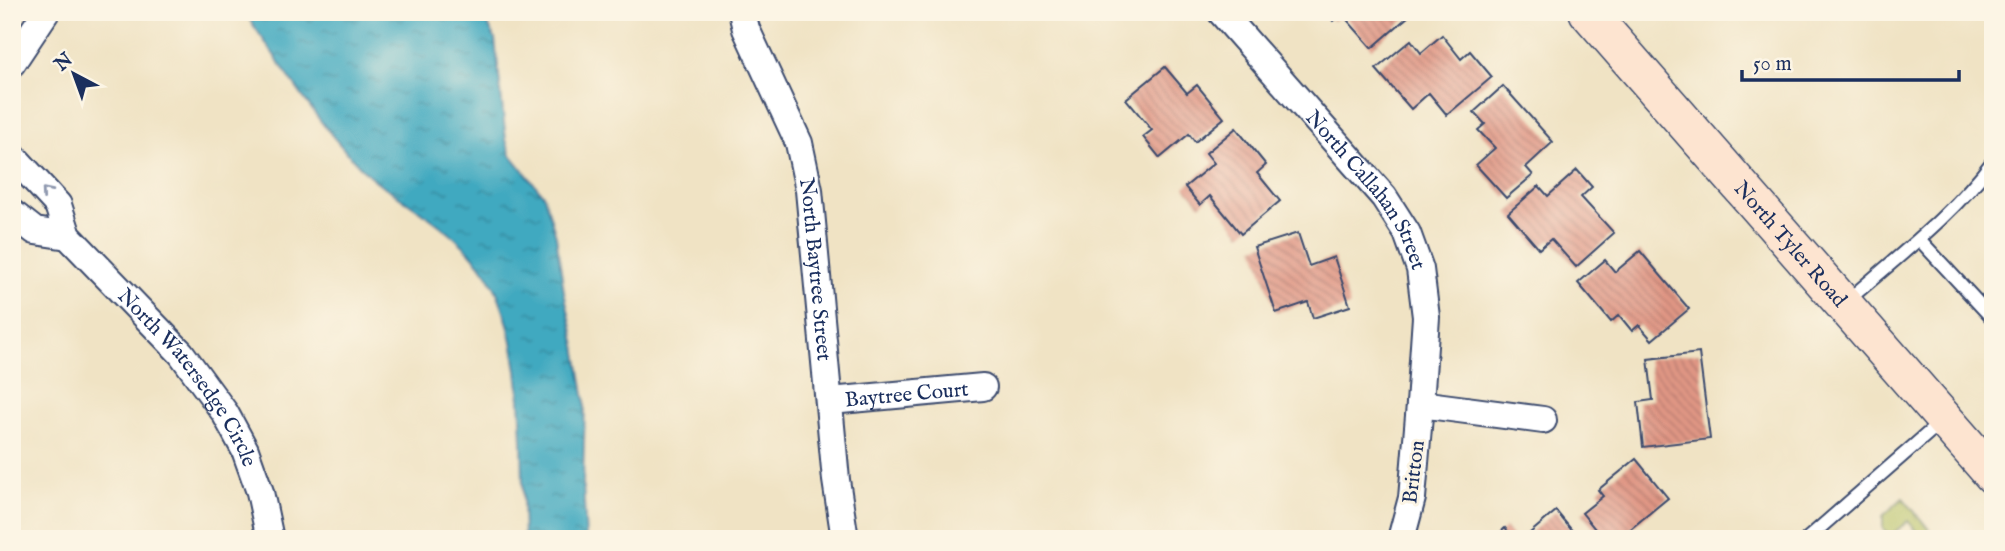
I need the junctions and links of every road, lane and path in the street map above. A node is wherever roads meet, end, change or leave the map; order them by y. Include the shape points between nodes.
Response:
1 (46, 12) edge
2 (742, 12) edge
3 (1221, 12) edge
4 (1588, 12) edge
5 (12, 63) edge
6 (12, 155) edge
7 (1993, 161) edge
8 (12, 212) edge
9 (68, 236) junction
10 (1919, 239) junction
11 (1844, 303) junction
12 (1993, 319) edge
13 (983, 387) dead end
14 (830, 401) junction
15 (1420, 404) junction
16 (1944, 419) junction
17 (1542, 420) dead end
18 (1993, 475) edge
19 (270, 539) edge
20 (845, 539) edge
21 (1401, 539) edge
22 (1807, 539) edge

1 - 5 street
2 - 14 street, North Baytree Street via 799,143 809,190
3 - 15 street, North Callahan Street via 1358,166 1407,233 1420,268 1426,317
4 - 11 main road, North Tyler Road
9 -> 6 street, North Watersedge Circle via 58,205
7 - 10 lane
8 - 9 street via 35,231
9 - 19 street, North Watersedge Circle via 181,353 225,413 245,450
10 - 11 lane
10 - 12 lane
11 - 16 main road, North Tyler Road
13 - 14 street, Baytree Court
14 - 20 street, North Baytree Street
15 - 17 street
15 - 21 street, Britton via 1412,498
16 - 18 main road, North Tyler Road
16 - 22 lane

